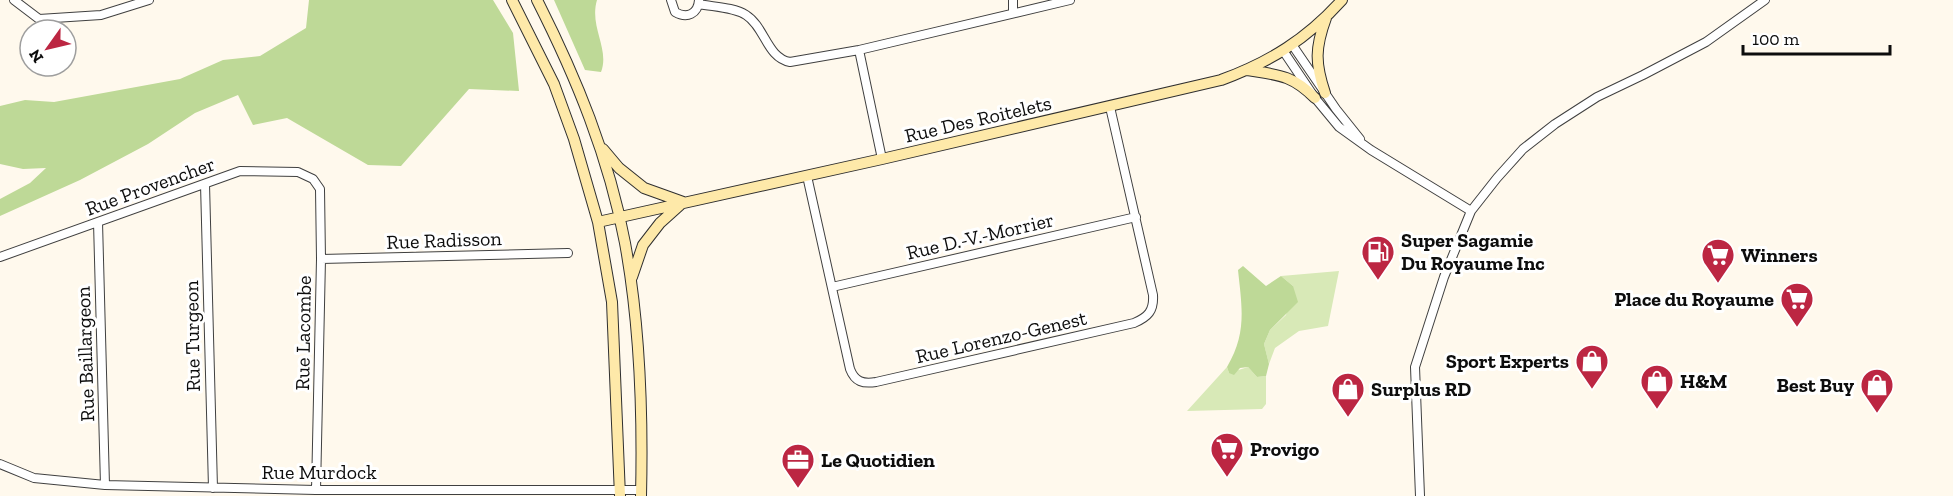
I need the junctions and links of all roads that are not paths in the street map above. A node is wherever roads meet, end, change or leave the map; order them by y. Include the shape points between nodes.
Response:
1 (14, 0) edge
2 (149, 0) edge
3 (512, 0) edge
4 (537, 0) edge
5 (671, 0) edge
6 (1013, 0) edge
7 (1070, 0) edge
8 (1342, 0) edge
9 (1765, 0) edge
10 (699, 2) edge
11 (1013, 13) junction
12 (1327, 18) junction
13 (1288, 49) junction
14 (859, 50) junction
15 (1247, 70) junction
16 (1320, 96) junction
17 (1110, 107) junction
18 (599, 145) junction
19 (882, 159) junction
20 (807, 176) junction
21 (313, 179) joint
22 (205, 184) junction
23 (683, 203) junction
24 (1471, 211) junction
25 (619, 216) junction
26 (1136, 217) junction
27 (98, 222) junction
28 (598, 222) junction
29 (568, 253) dead end
30 (0, 257) edge
31 (321, 259) junction
32 (631, 280) junction
33 (832, 287) junction
34 (0, 464) edge
35 (105, 485) junction
36 (213, 488) junction
37 (316, 490) junction
38 (620, 493) edge
39 (641, 493) edge
40 (1420, 496) edge

1 - 2 street via 39,20 101,15
3 - 28 main road via 554,84
4 - 18 main road via 562,49
5 - 10 street via 675,12 684,16 693,14
6 - 11 street
7 - 11 street
8 - 12 main road, Rue Des Roitelets
9 - 24 street via 1706,42 1597,97 1555,124 1523,149
10 - 14 street via 743,13 758,25 782,61 798,62
11 - 14 street
12 - 13 main road, Rue Des Roitelets
12 - 16 main road via 1317,49
13 - 15 main road, Rue Des Roitelets
13 - 16 street
14 - 19 street
15 - 16 main road via 1285,76
15 - 17 main road, Rue Des Roitelets
16 - 24 street via 1371,150
17 - 19 main road, Rue Des Roitelets
17 - 26 street, Rue Lorenzo-Genest
18 - 23 main road via 644,188
18 - 25 main road
19 - 20 main road, Rue Des Roitelets
20 - 23 main road, Rue Des Roitelets
20 - 33 street, Rue Lorenzo-Genest
21 - 22 street, Rue Provencher via 298,172 257,170 240,171
21 - 31 street, Rue Lacombe via 320,189
22 - 27 street, Rue Provencher
22 - 36 street, Rue Turgeon
23 - 25 main road, Rue Des Roitelets
23 - 32 main road via 643,245
24 - 40 street via 1444,277 1415,367
25 - 28 main road, Rue Des Roitelets
25 - 32 main road
26 - 33 street, Rue D.-V.-Morrier
26 - 33 street, Rue Lorenzo-Genest via 1154,305 1144,318 887,380 867,384 853,377
27 - 30 street, Rue Provencher
27 - 35 street, Rue Baillargeon
28 - 38 main road via 612,302
29 - 31 street, Rue Radisson
31 - 37 street, Rue Lacombe
32 - 39 main road via 640,381
34 - 35 street, Rue Murdock via 34,478
35 - 36 street, Rue Murdock
36 - 37 street, Rue Murdock
37 - 38 street, Rue Murdock
38 - 39 street, Rue Murdock

